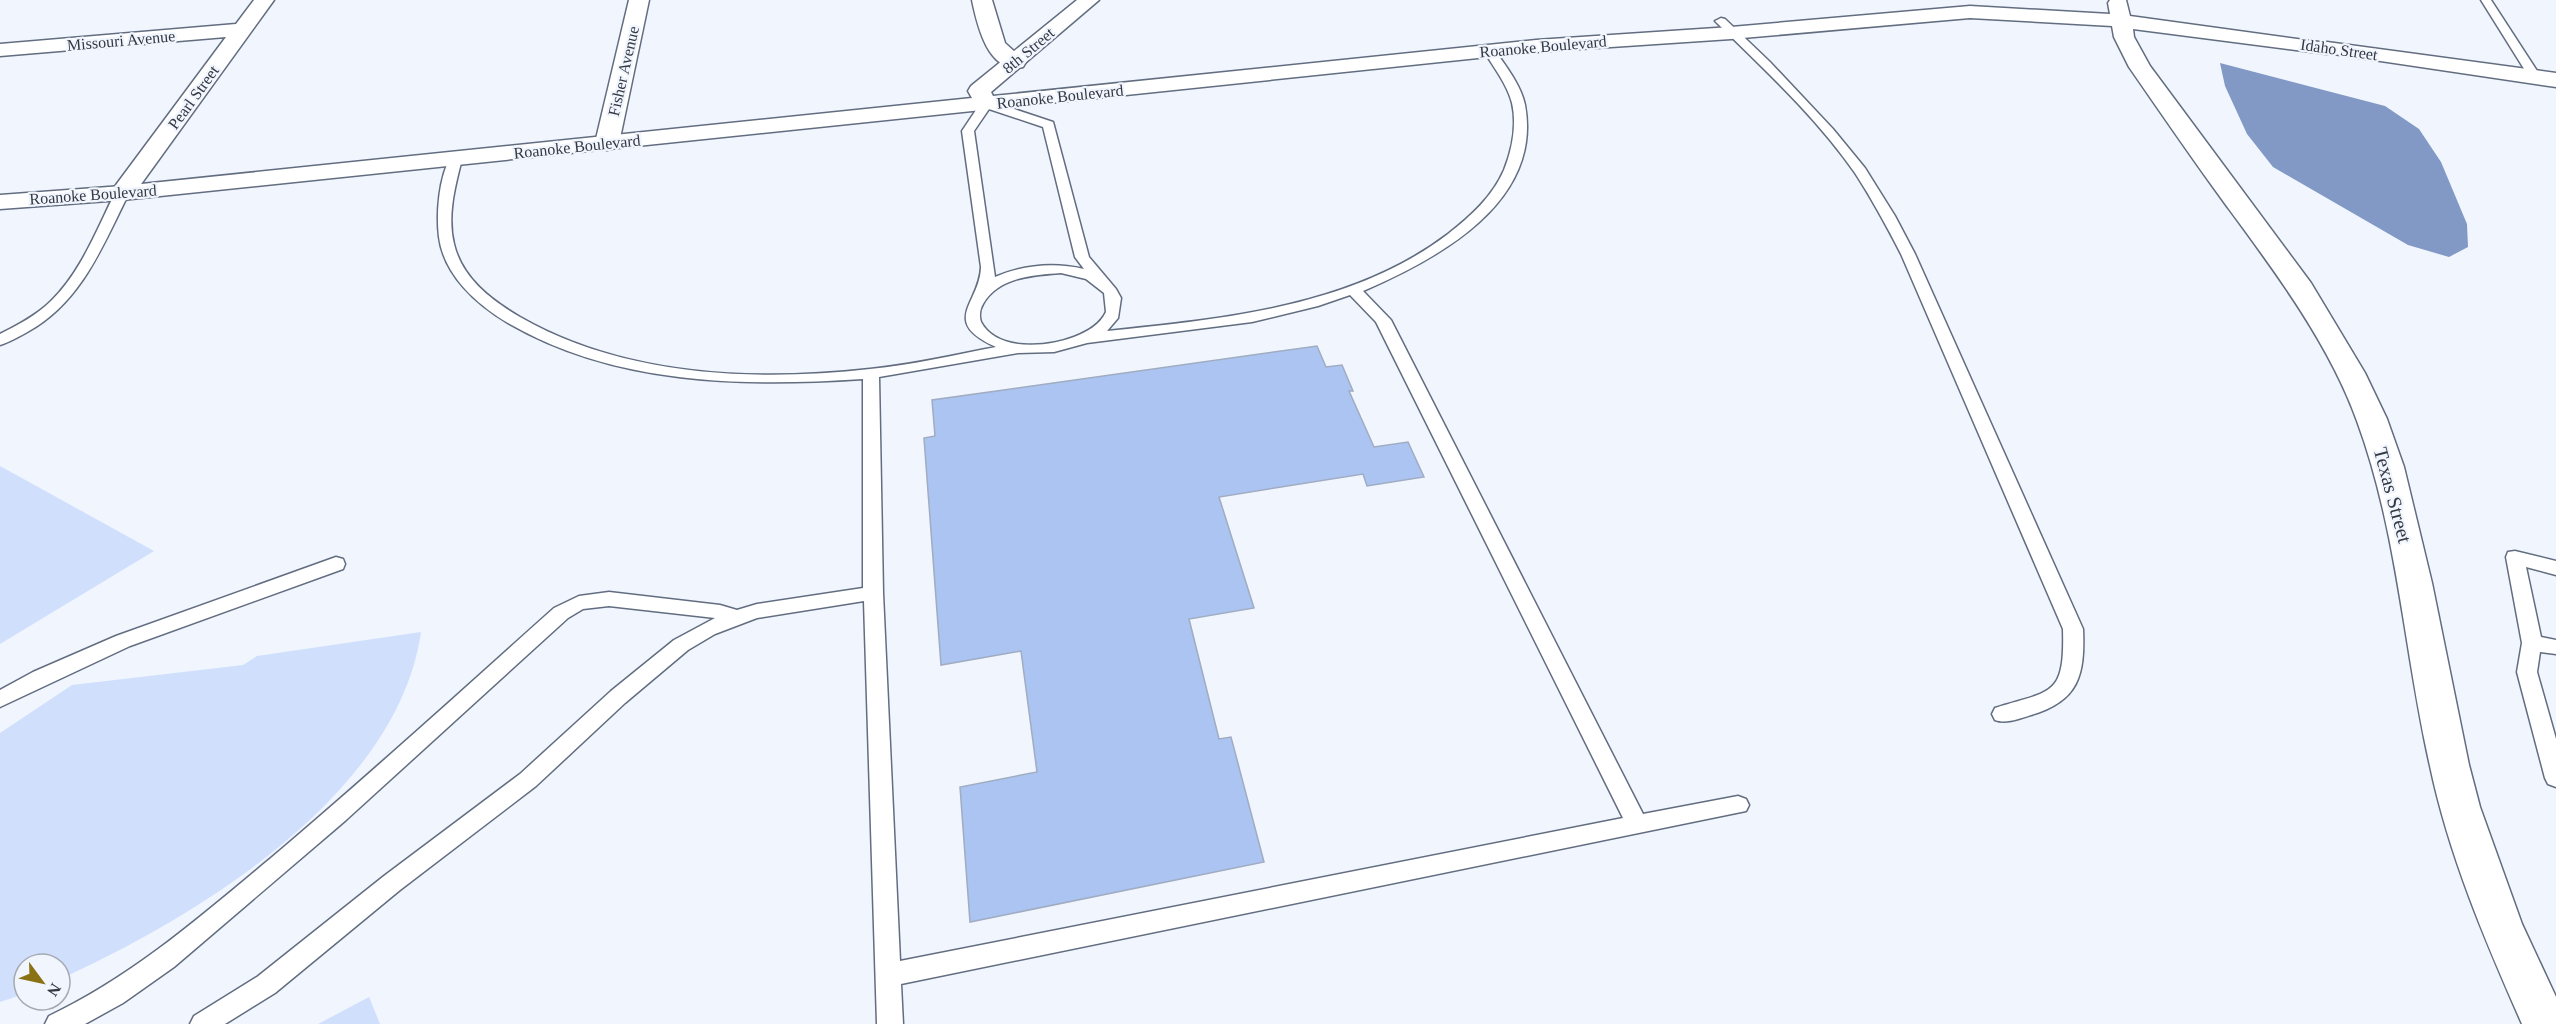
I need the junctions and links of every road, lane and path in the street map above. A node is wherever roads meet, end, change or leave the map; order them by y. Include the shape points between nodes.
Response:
1 (264, 0) edge
2 (639, 0) edge
3 (982, 0) edge
4 (1089, 0) edge
5 (2486, 0) edge
6 (1798, 8) dead end
7 (2119, 10) edge
8 (1747, 18) junction
9 (1726, 27) junction
10 (242, 30) junction
11 (0, 50) edge
12 (1490, 51) junction
13 (1015, 62) junction
14 (2545, 78) edge
15 (986, 104) junction
16 (607, 143) junction
17 (456, 159) junction
18 (122, 193) junction
19 (0, 202) edge
20 (1100, 280) junction
21 (1351, 290) junction
22 (980, 295) junction
23 (1086, 339) junction
24 (0, 340) edge
25 (1018, 348) junction
26 (871, 374) junction
27 (336, 564) dead end
28 (2556, 568) edge
29 (873, 593) junction
30 (737, 617) junction
31 (2532, 644) junction
32 (2556, 646) edge
33 (0, 699) edge
34 (2002, 714) dead end
35 (2556, 778) edge
36 (1738, 805) dead end
37 (1637, 825) junction
38 (888, 975) junction
39 (58, 1024) edge
40 (203, 1024) edge
41 (890, 1024) edge
42 (2545, 1024) edge

1 - 10 main road, Pearl Street
2 - 16 main road, Fisher Avenue
3 - 13 main road via 994,44
4 - 13 main road, 8th Street
5 - 14 lane
6 - 8 main road
7 - 8 main road via 1972,1
7 - 9 main road, Roanoke Boulevard via 1970,12
7 - 14 main road, Idaho Street via 2327,48
7 - 42 main road, Texas Street via 2124,37 2140,67 2297,283 2325,327 2372,419 2388,467 2415,583 2460,807 2500,924
8 - 9 main road
9 - 12 main road, Roanoke Boulevard
9 - 34 lane via 1828,132 1860,171 1888,216 2073,629 2075,654 2063,689 2052,701 2036,708
10 - 11 main road, Missouri Avenue
10 - 18 main road, Pearl Street
12 - 15 main road, Roanoke Boulevard
12 - 21 lane via 1519,105 1521,140 1507,182 1476,218 1439,248
13 - 15 main road, 8th Street via 979,91
15 - 16 main road, Roanoke Boulevard
15 - 20 lane via 1049,125 1082,257
15 - 22 lane via 968,131 988,267
16 - 17 main road, Roanoke Boulevard
17 - 18 main road, Roanoke Boulevard
17 - 26 lane via 445,213 452,260 485,301 523,326 593,354 694,374 780,379
18 - 19 main road, Roanoke Boulevard
18 - 24 lane via 94,249 64,296 34,322
20 - 22 lane via 1061,269 1037,270 1014,275
20 - 23 lane via 1112,291 1116,303 1102,328
21 - 23 lane via 1248,318
21 - 37 lane via 1383,320
22 - 25 lane via 972,308 973,322 990,339
23 - 25 lane via 1064,346
25 - 26 lane
26 - 29 lane
27 - 33 lane via 95,650
28 - 31 lane via 2515,557
29 - 30 lane
29 - 38 lane
30 - 39 lane via 609,599 579,603 561,612 352,803 174,953 137,981
30 - 40 lane via 681,645 528,780 266,985
31 - 32 lane
31 - 35 lane via 2527,672
36 - 37 lane
37 - 38 lane
38 - 41 lane

